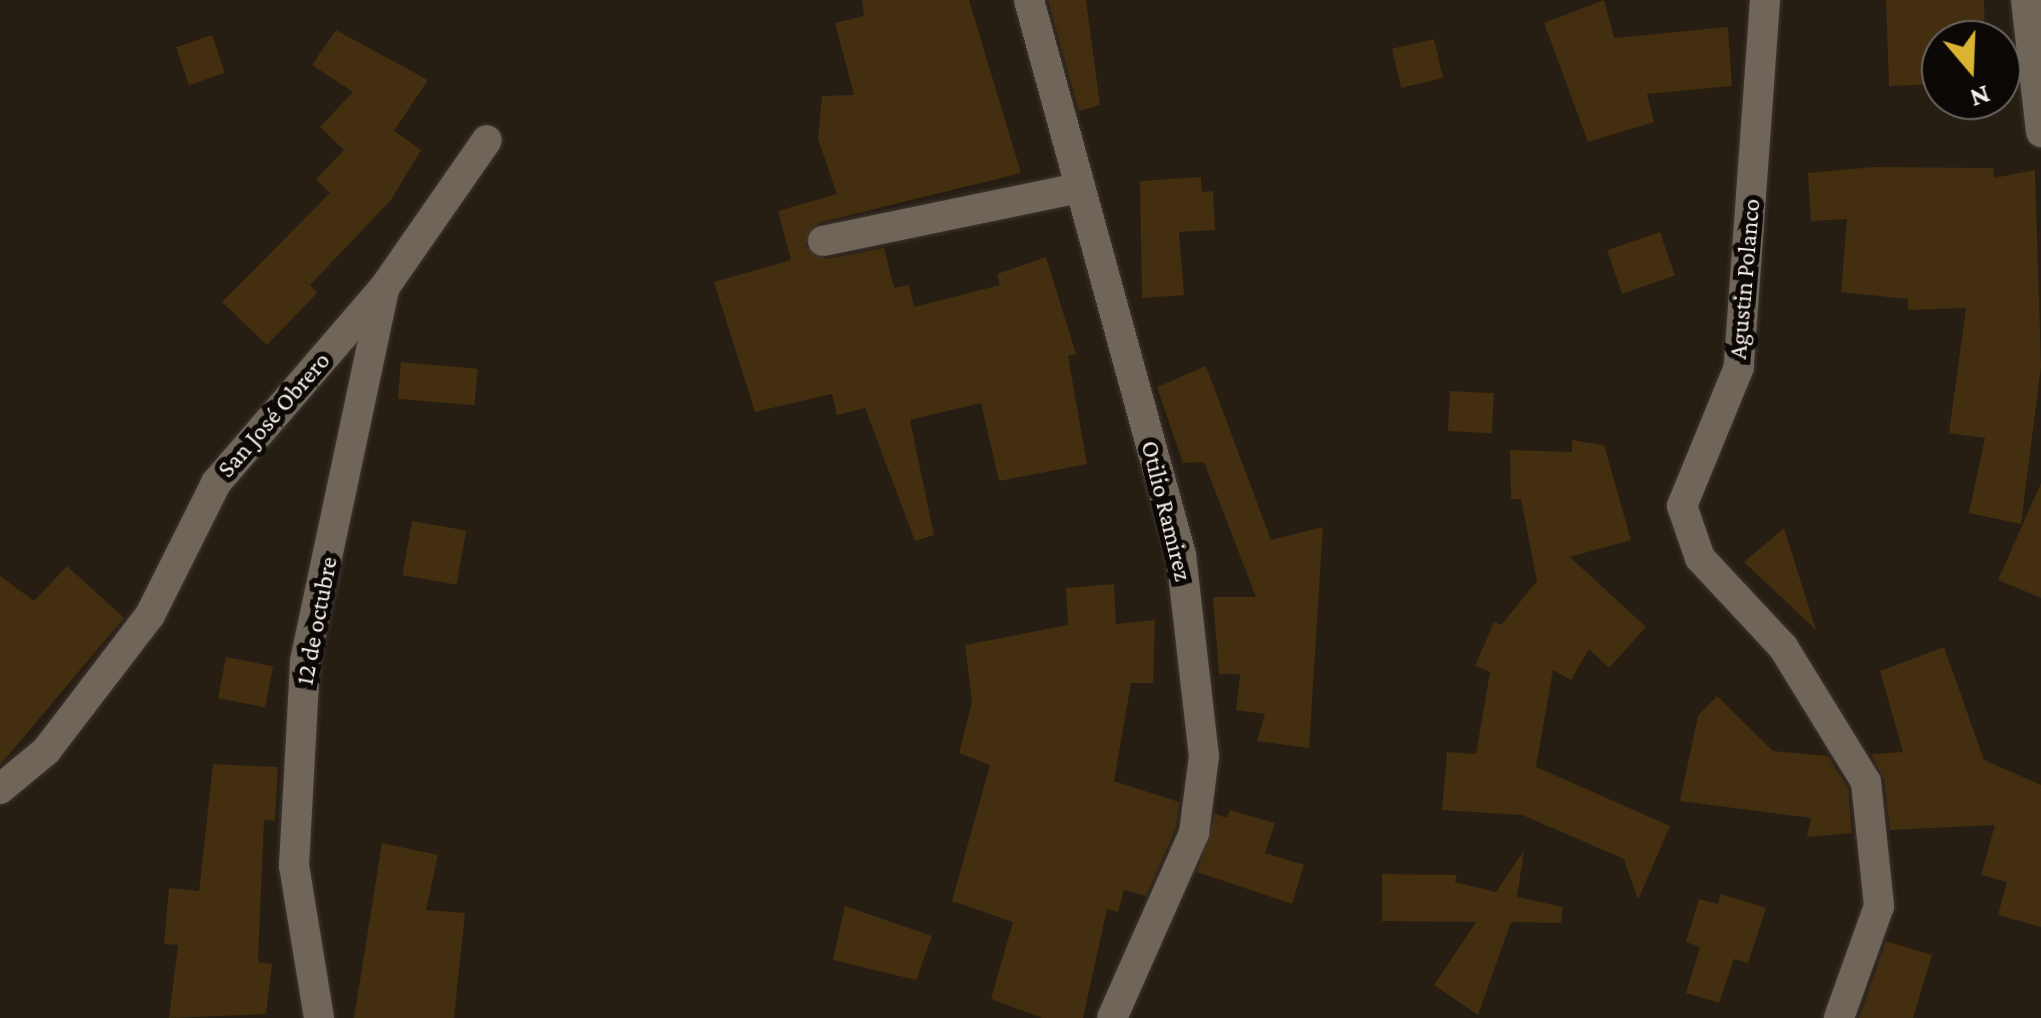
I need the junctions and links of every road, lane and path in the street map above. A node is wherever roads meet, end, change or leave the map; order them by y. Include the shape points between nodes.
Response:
1 (1029, 0) edge
2 (1765, 0) edge
3 (2026, 0) edge
4 (2041, 132) edge
5 (487, 140) dead end
6 (1079, 188) junction
7 (823, 240) dead end
8 (384, 288) junction
9 (0, 789) edge
10 (319, 1018) edge
11 (1112, 1018) edge
12 (1839, 1018) edge

1 - 6 street, Otilio Ramirez
2 - 12 street, Agustin Polanco via 1739,367 1682,506 1700,558 1784,647 1866,782 1879,906
3 - 4 street
5 - 8 street, San José Obrero
6 - 7 street
6 - 11 street, Otilio Ramirez via 1181,555 1204,756 1194,833
8 - 9 street, San José Obrero via 216,483 150,615 46,750
8 - 10 street, 12 de octubre via 305,660 294,866

